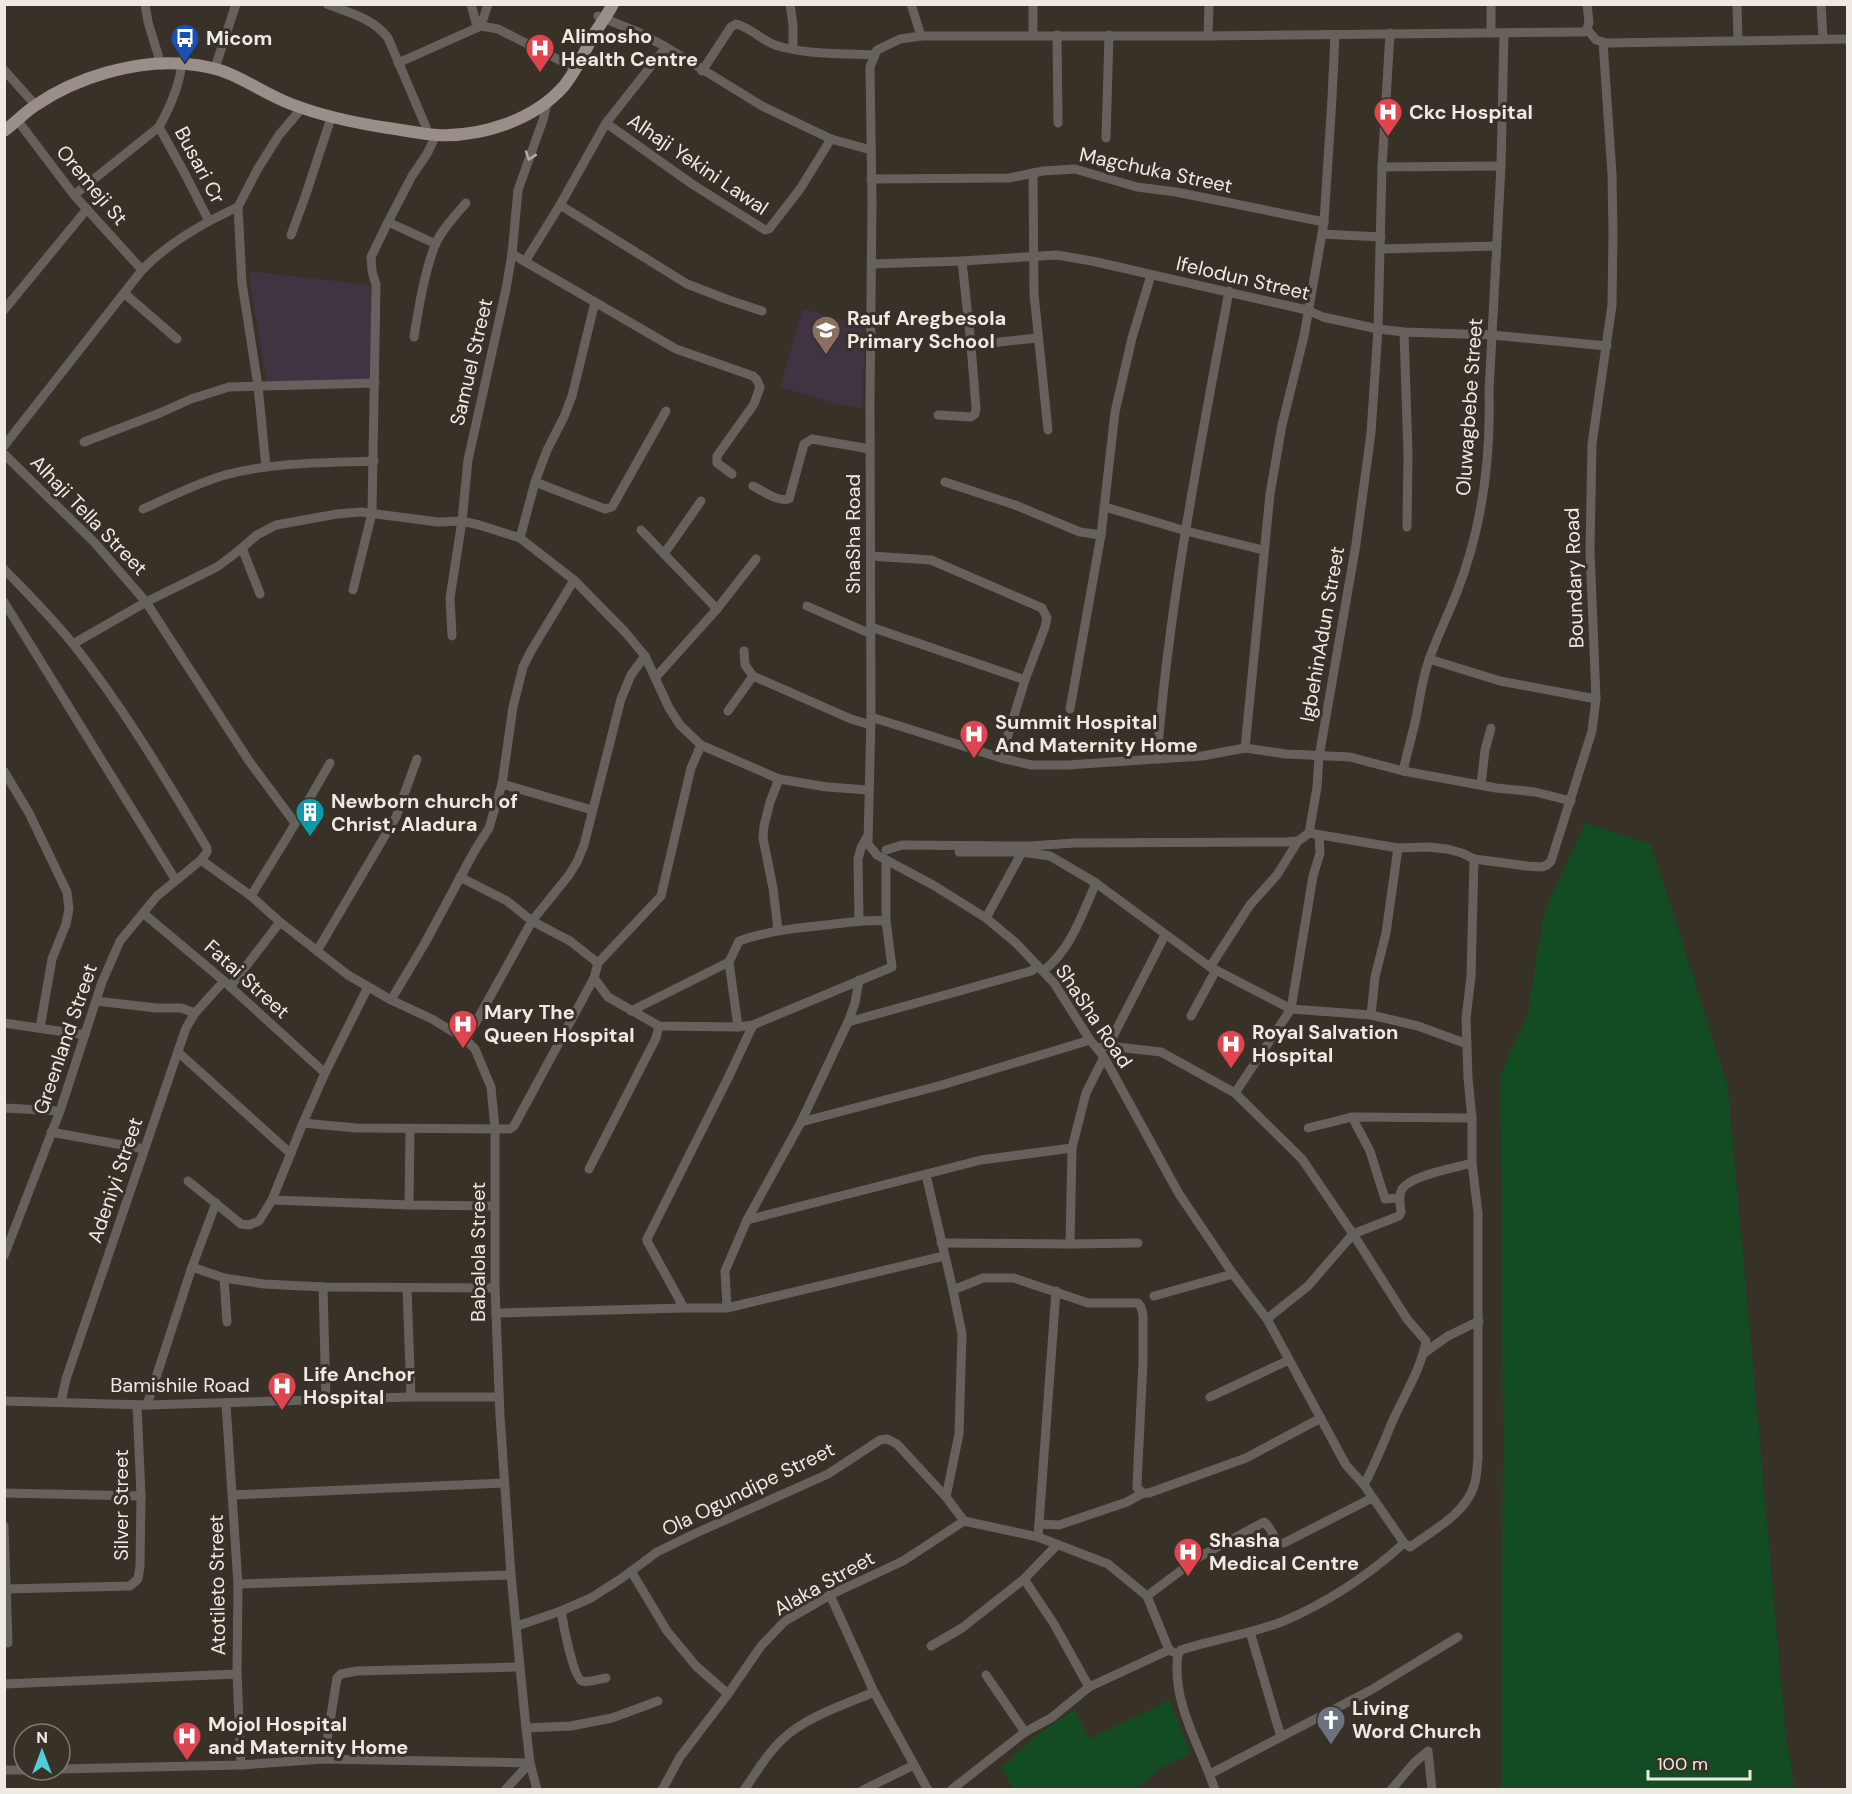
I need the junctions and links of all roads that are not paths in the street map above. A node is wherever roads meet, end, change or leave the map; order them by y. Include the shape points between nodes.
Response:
1 (145, 4) edge
2 (236, 4) edge
3 (327, 4) edge
4 (471, 4) edge
5 (488, 4) edge
6 (613, 4) edge
7 (790, 4) edge
8 (910, 4) edge
9 (1033, 4) edge
10 (1209, 4) edge
11 (1491, 4) edge
12 (1587, 4) edge
13 (1737, 4) edge
14 (1821, 4) edge
15 (603, 13) edge
16 (479, 26) junction
17 (1587, 30) junction
18 (1390, 33) junction
19 (1491, 33) junction
20 (1504, 33) junction
21 (1033, 35) junction
22 (1057, 35) junction
23 (1109, 35) junction
24 (1335, 35) junction
25 (921, 36) junction
26 (1208, 36) junction
27 (1823, 39) junction
28 (1848, 39) edge
29 (1738, 41) junction
30 (1603, 42) junction
31 (666, 47) junction
32 (793, 49) junction
33 (874, 55) junction
34 (159, 58) junction
35 (182, 61) junction
36 (398, 63) junction
37 (569, 65) junction
38 (215, 66) junction
39 (4, 70) edge
40 (702, 71) junction
41 (547, 98) junction
42 (31, 100) junction
43 (302, 108) junction
44 (331, 118) junction
45 (18, 121) junction
46 (4, 122) edge
47 (606, 123) junction
48 (1058, 123) dead end
49 (159, 127) junction
50 (426, 127) junction
51 (4, 131) edge
52 (436, 135) junction
53 (1106, 138) dead end
54 (831, 139) junction
55 (871, 150) junction
56 (1501, 166) junction
57 (1382, 167) junction
58 (1033, 173) junction
59 (871, 179) junction
60 (74, 195) junction
61 (466, 203) dead end
62 (560, 205) junction
63 (238, 207) junction
64 (87, 209) junction
65 (209, 221) junction
66 (388, 222) junction
67 (1324, 222) junction
68 (1322, 234) junction
69 (291, 235) dead end
70 (1381, 237) junction
71 (436, 244) junction
72 (1497, 246) junction
73 (1380, 249) junction
74 (512, 254) junction
75 (1033, 256) junction
76 (526, 260) junction
77 (962, 261) junction
78 (871, 264) junction
79 (142, 270) junction
80 (1151, 275) junction
81 (1229, 291) junction
82 (124, 293) junction
83 (595, 302) junction
84 (4, 310) edge
85 (1307, 310) junction
86 (762, 311) dead end
87 (1378, 329) junction
88 (1404, 332) junction
89 (1492, 335) junction
90 (414, 337) dead end
91 (1037, 338) junction
92 (177, 339) dead end
93 (971, 345) junction
94 (1606, 346) junction
95 (375, 383) junction
96 (258, 386) junction
97 (666, 411) dead end
98 (938, 416) dead end
99 (1048, 430) dead end
100 (84, 442) dead end
101 (4, 446) edge
102 (870, 449) junction
103 (4, 454) edge
104 (374, 461) junction
105 (266, 467) junction
106 (732, 474) dead end
107 (535, 482) junction
108 (945, 482) dead end
109 (753, 486) dead end
110 (701, 501) dead end
111 (1105, 507) junction
112 (143, 509) dead end
113 (372, 513) junction
114 (462, 521) junction
115 (1407, 527) dead end
116 (640, 530) dead end
117 (1186, 531) junction
118 (1101, 535) junction
119 (520, 538) junction
120 (242, 548) junction
121 (1263, 550) junction
122 (664, 554) junction
123 (871, 556) junction
124 (756, 559) dead end
125 (4, 569) edge
126 (574, 580) junction
127 (353, 590) dead end
128 (260, 594) dead end
129 (4, 602) edge
130 (146, 602) junction
131 (807, 606) dead end
132 (717, 609) junction
133 (871, 630) junction
134 (452, 636) dead end
135 (73, 644) junction
136 (744, 651) dead end
137 (645, 656) junction
138 (1429, 659) junction
139 (753, 676) junction
140 (655, 678) junction
141 (1025, 680) junction
142 (1596, 699) junction
143 (1070, 709) dead end
144 (729, 711) dead end
145 (871, 721) junction
146 (1491, 728) dead end
147 (700, 745) junction
148 (1245, 748) junction
149 (1319, 757) junction
150 (1001, 758) junction
151 (417, 759) dead end
152 (1157, 759) junction
153 (330, 764) dead end
154 (4, 771) edge
155 (1403, 771) junction
156 (779, 779) junction
157 (502, 784) junction
158 (1481, 785) junction
159 (869, 790) junction
160 (1571, 801) junction
161 (592, 810) junction
162 (295, 823) junction
163 (869, 833) junction
164 (1314, 834) junction
165 (1298, 841) junction
166 (1031, 846) junction
167 (1398, 848) junction
168 (944, 849) junction
169 (871, 850) junction
170 (886, 850) junction
171 (1022, 852) junction
172 (1474, 859) junction
173 (201, 860) junction
174 (886, 861) junction
175 (460, 877) junction
176 (175, 879) junction
177 (1096, 883) junction
178 (251, 896) junction
179 (143, 913) junction
180 (986, 918) junction
181 (532, 921) junction
182 (859, 921) junction
183 (886, 921) junction
184 (280, 922) junction
185 (778, 930) junction
186 (1165, 935) junction
187 (317, 951) junction
188 (729, 962) junction
189 (598, 963) junction
190 (1041, 968) junction
191 (1213, 968) junction
192 (594, 978) junction
193 (859, 980) junction
194 (227, 984) junction
195 (368, 987) junction
196 (391, 1000) junction
197 (96, 1001) junction
198 (1291, 1009) junction
199 (632, 1011) junction
200 (195, 1013) junction
201 (1371, 1015) junction
202 (1191, 1016) dead end
203 (848, 1022) junction
204 (4, 1023) edge
205 (753, 1025) junction
206 (659, 1026) junction
207 (738, 1027) junction
208 (40, 1028) junction
209 (86, 1035) junction
210 (466, 1040) junction
211 (1090, 1040) junction
212 (1467, 1044) junction
213 (1108, 1046) junction
214 (1098, 1048) junction
215 (178, 1052) junction
216 (1104, 1058) junction
217 (325, 1073) junction
218 (1235, 1093) junction
219 (4, 1108) edge
220 (60, 1111) junction
221 (1352, 1117) junction
222 (1472, 1118) junction
223 (801, 1122) junction
224 (303, 1123) junction
225 (1308, 1128) dead end
226 (410, 1129) junction
227 (495, 1129) junction
228 (51, 1132) junction
229 (1072, 1148) junction
230 (144, 1149) junction
231 (291, 1154) junction
232 (1472, 1163) junction
233 (589, 1169) dead end
234 (926, 1175) junction
235 (188, 1181) dead end
236 (1399, 1198) junction
237 (272, 1200) junction
238 (216, 1203) junction
239 (410, 1205) junction
240 (495, 1206) junction
241 (747, 1220) junction
242 (1353, 1234) junction
243 (941, 1243) junction
244 (1138, 1243) dead end
245 (1070, 1244) junction
246 (4, 1256) edge
247 (944, 1256) junction
248 (192, 1267) junction
249 (1233, 1274) junction
250 (224, 1278) junction
251 (323, 1287) junction
252 (407, 1288) junction
253 (495, 1288) junction
254 (953, 1290) junction
255 (1056, 1291) junction
256 (1154, 1296) dead end
257 (684, 1308) junction
258 (727, 1308) junction
259 (496, 1313) junction
260 (1267, 1319) junction
261 (1479, 1321) junction
262 (227, 1322) dead end
263 (1424, 1353) junction
264 (1289, 1360) junction
265 (411, 1397) junction
266 (499, 1397) junction
267 (1210, 1397) dead end
268 (4, 1401) edge
269 (326, 1401) junction
270 (61, 1402) junction
271 (226, 1404) junction
272 (142, 1405) junction
273 (1321, 1418) junction
274 (504, 1484) junction
275 (1364, 1485) junction
276 (4, 1493) edge
277 (1143, 1493) junction
278 (233, 1495) junction
279 (141, 1496) junction
280 (946, 1497) junction
281 (1372, 1498) junction
282 (964, 1521) junction
283 (1039, 1524) junction
284 (4, 1526) edge
285 (1038, 1537) junction
286 (1404, 1543) junction
287 (1057, 1545) junction
288 (631, 1571) junction
289 (511, 1575) junction
290 (1024, 1579) junction
291 (238, 1584) junction
292 (6, 1589) edge
293 (830, 1595) junction
294 (1147, 1596) junction
295 (561, 1611) junction
296 (517, 1626) junction
297 (1250, 1632) junction
298 (1458, 1637) dead end
299 (8, 1642) dead end
300 (931, 1647) dead end
301 (1173, 1652) junction
302 (520, 1667) junction
303 (237, 1674) junction
304 (986, 1675) dead end
305 (606, 1678) dead end
306 (4, 1684) edge
307 (1089, 1687) junction
308 (874, 1692) junction
309 (728, 1694) junction
310 (657, 1701) dead end
311 (526, 1728) junction
312 (1025, 1732) junction
313 (1281, 1737) junction
314 (324, 1759) junction
315 (530, 1763) junction
316 (241, 1765) junction
317 (914, 1765) junction
318 (72, 1769) edge
319 (1210, 1774) junction
320 (965, 1786) edge
321 (505, 1790) edge
322 (537, 1790) edge
323 (662, 1790) edge
324 (744, 1790) edge
325 (862, 1790) edge
326 (928, 1790) edge
327 (951, 1790) edge
328 (1215, 1790) edge
329 (1391, 1790) edge
330 (1432, 1790) edge

1 - 34 street
2 - 38 street
3 - 36 street via 380,28
4 - 16 street
5 - 16 street
6 - 15 main road
7 - 32 street
8 - 25 street
9 - 21 street
10 - 26 street
11 - 19 street
12 - 17 street
13 - 29 street
14 - 27 street
15 - 31 street
15 - 37 main road
15 - 41 main road via 575,70
16 - 36 street
16 - 37 street via 498,29
17 - 20 street
17 - 30 street
18 - 19 street
18 - 24 street
18 - 57 street, IgbehinAdun Street
19 - 20 street
20 - 56 street, Oluwagbebe Street
21 - 22 street
21 - 25 street
22 - 23 street
22 - 48 street
23 - 26 street
23 - 53 street
24 - 26 street
24 - 67 street
25 - 33 street via 890,42
27 - 28 street
27 - 29 street
29 - 30 street
30 - 94 street, Boundary Road via 1613,233 1612,305
31 - 40 street
31 - 47 street
32 - 33 street
32 - 40 street via 776,46 736,24
33 - 55 street, ShaSha Road via 870,67
34 - 35 main road
34 - 42 main road via 109,64
35 - 38 main road
35 - 45 main road via 108,71 59,91
35 - 49 street, Busari Cr via 169,109
36 - 50 street
37 - 41 main road
38 - 43 main road
38 - 50 main road via 229,67 318,108
39 - 42 street
40 - 54 street
41 - 50 main road via 489,124 461,129
41 - 52 main road via 530,113 489,129
41 -> 74 street, Samuel Street via 518,190
42 - 46 main road
43 - 44 main road
43 - 63 street via 279,135
44 - 52 main road
44 - 69 street
45 - 51 main road
45 - 60 street, Oremeji St
47 - 54 street, Alhaji Yekini Lawal via 765,230 800,189
47 - 62 street
49 - 60 street
49 - 65 street, Busari Cr
52 - 66 street
54 - 55 street
55 - 59 street, ShaSha Road
56 - 57 street
56 - 72 street, Oluwagbebe Street
57 - 70 street, IgbehinAdun Street
58 - 59 street, Magchuka Street via 1009,178
58 - 67 street, Magchuka Street via 1075,169 1137,188 1176,192
58 - 75 street
59 - 78 street, ShaSha Road
60 - 64 street, Oremeji St
61 - 71 street
62 - 76 street
62 - 86 street via 687,284
63 - 65 street
63 - 96 street via 242,283
64 - 79 street, Oremeji St
64 - 84 street
65 - 79 street
66 - 71 street
66 - 95 street via 371,257 376,285
67 - 68 street
68 - 70 street
68 - 85 street
70 - 73 street, IgbehinAdun Street
71 - 90 street
72 - 73 street
72 - 89 street, Oluwagbebe Street
73 - 87 street, IgbehinAdun Street
74 - 76 street
74 - 114 street, Samuel Street via 468,460
75 - 77 street, Ifelodun Street
75 - 80 street, Ifelodun Street via 1067,256
75 - 91 street
76 - 83 street
77 - 78 street, Ifelodun Street
77 - 93 street
78 - 102 street, ShaSha Road
79 - 82 street
80 - 81 street, Ifelodun Street
80 - 111 street via 1115,412
81 - 85 street, Ifelodun Street
81 - 117 street
82 - 92 street
82 - 101 street
83 - 106 street via 676,349 757,380 760,387 754,404 717,456 717,462
83 - 107 street via 572,396
85 - 87 street, Ifelodun Street
85 - 121 street via 1276,459
87 - 88 street, Ifelodun Street
87 - 149 street, IgbehinAdun Street via 1371,433 1356,544
88 - 89 street, Ifelodun Street
88 - 115 street
89 - 94 street, Ifelodun Street
89 - 138 street, Oluwagbebe Street via 1482,503 1458,591
91 - 93 street
91 - 99 street
93 - 98 street via 975,414
94 - 142 street, Boundary Road via 1591,474
95 - 96 street
95 - 104 street
96 - 100 street via 229,387 191,399
96 - 105 street
97 - 107 street via 612,507 605,509
102 - 109 street via 812,439 804,444 789,499 780,500
102 - 123 street, ShaSha Road
103 - 130 street, Alhaji Tella Street via 95,543
104 - 105 street
104 - 113 street
105 - 112 street via 207,481
107 - 119 street
108 - 118 street via 1080,532
110 - 122 street
111 - 117 street
111 - 118 street
113 - 114 street via 438,522
113 - 120 street via 337,514 276,525 257,534
113 - 127 street
114 - 119 street
114 - 134 street, Samuel Street via 450,598
116 - 122 street
117 - 121 street
117 - 152 street
118 - 143 street
119 - 126 street
120 - 128 street
120 - 130 street via 217,567
121 - 148 street
122 - 132 street
123 - 133 street, ShaSha Road
123 - 141 street via 931,560 1042,608 1047,618 1045,627
124 - 132 street
125 - 135 street
126 - 137 street
126 - 157 street via 524,667 513,707
129 - 176 street
130 - 135 street
130 - 162 street, Alhaji Tella Street via 249,761
131 - 133 street via 860,630
132 - 140 street
133 - 141 street
133 - 145 street, ShaSha Road
135 - 173 street via 131,723 207,848
136 - 139 street via 745,665
137 - 140 street
137 - 161 street via 621,699
138 - 142 street via 1500,681
138 - 155 street, Oluwagbebe Street
139 - 144 street
139 - 145 street via 850,719
140 - 147 street via 680,725
141 - 150 street
142 - 160 street, Boundary Road via 1592,731
145 - 150 street
145 - 159 street, ShaSha Road
146 - 158 street
147 - 156 street
147 - 189 street via 661,896
148 - 149 street
148 - 152 street
149 - 155 street via 1350,757
149 - 164 street, IgbehinAdun Street
150 - 152 street via 1031,765
151 - 187 street via 396,817
153 - 162 street
154 - 208 street via 67,892 69,909 52,959
155 - 158 street
156 - 159 street
156 - 185 street via 763,838
157 - 161 street
157 - 175 street via 489,828
158 - 160 street
159 - 163 street, ShaSha Road
160 - 172 street, Boundary Road via 1547,866
161 - 181 street via 577,862
162 - 178 street
163 - 169 street, ShaSha Road
163 - 182 street via 858,859
164 - 165 street
164 - 167 street, Boundary Road
164 - 198 street, IgbehinAdun Street via 1320,854
165 - 166 street
165 - 191 street via 1277,875 1250,905
166 - 168 street
166 - 171 street
167 - 172 street, Boundary Road via 1447,849
167 - 201 street
168 - 170 street
168 - 170 street via 902,845
168 - 171 street
169 - 170 street
169 - 174 street, ShaSha Road
171 - 177 street via 1050,856
171 - 180 street
172 - 212 street
173 - 176 street, Greenland Street
173 - 178 street, Babalola Street
174 - 180 street, ShaSha Road
174 - 183 street
175 - 181 street via 507,901
175 - 196 street
176 - 179 street, Greenland Street
177 - 186 street
177 - 190 street via 1060,956
178 - 184 street, Babalola Street
179 - 194 street, Fatai Street
179 - 197 street, Greenland Street via 120,941
180 - 190 street, ShaSha Road
181 - 189 street
181 - 210 street
182 - 183 street
182 - 185 street
183 - 193 street via 892,966
184 - 187 street, Babalola Street
184 - 194 street, Adeniyi Street
185 - 188 street via 739,941
186 - 191 street
186 - 213 street
187 - 195 street, Babalola Street
188 - 199 street
188 - 207 street
189 - 192 street
190 - 203 street
190 - 211 street, ShaSha Road
191 - 198 street
191 - 202 street
192 - 199 street via 608,997
192 - 227 street via 514,1126
193 - 203 street
193 - 205 street
194 - 200 street, Adeniyi Street
194 - 217 street, Fatai Street
195 - 196 street, Babalola Street
195 - 217 street
196 - 210 street, Babalola Street
197 - 200 street via 181,1008
197 - 209 street, Greenland Street
198 - 201 street
198 - 218 street
199 - 206 street
200 - 215 street, Adeniyi Street
201 - 212 street via 1418,1026
203 - 223 street
204 - 208 street
205 - 207 street
205 - 257 street via 646,1241
206 - 207 street
206 - 233 street
208 - 209 street
209 - 220 street, Greenland Street
210 - 227 street, Babalola Street via 476,1049 491,1087
211 - 214 street, ShaSha Road
211 - 223 street
212 - 222 street
213 - 214 street
213 - 218 street via 1161,1052
214 - 216 street, ShaSha Road
215 - 230 street, Adeniyi Street
215 - 231 street
216 - 229 street via 1086,1093
216 - 249 street, ShaSha Road via 1179,1194
217 - 224 street
218 - 242 street via 1302,1159
219 - 220 street
220 - 228 street, Greenland Street
221 - 222 street
221 - 225 street
221 - 236 street via 1370,1151 1384,1199
222 - 232 street
223 - 241 street
224 - 226 street
224 - 231 street
226 - 227 street
226 - 239 street
227 - 240 street, Babalola Street
228 - 230 street
228 - 246 street, Greenland Street
229 - 234 street via 981,1160
229 - 245 street
230 - 270 street, Adeniyi Street
231 - 237 street
232 - 236 street via 1414,1180
232 - 261 street via 1478,1213
234 - 241 street
234 - 243 street
235 - 238 street
236 - 242 street via 1399,1216
237 - 238 street via 259,1221 249,1225 241,1224
237 - 239 street
238 - 248 street
239 - 240 street
240 - 253 street, Babalola Street
241 - 258 street via 725,1271
242 - 260 street via 1308,1286
242 - 263 street via 1407,1319 1426,1341
243 - 245 street
243 - 247 street
244 - 245 street
247 - 254 street
247 - 258 street
248 - 250 street
248 - 272 street
249 - 256 street
249 - 260 street, ShaSha Road
250 - 251 street
250 - 262 street
251 - 252 street
251 - 269 street
252 - 253 street
252 - 265 street
253 - 259 street, Babalola Street
254 - 255 street via 983,1278 1014,1278
254 - 280 street via 962,1334 959,1434
255 - 277 street via 1088,1303 1138,1302 1141,1307 1143,1362 1137,1488
255 - 283 street
257 - 258 street
257 - 259 street
259 - 266 street, Babalola Street
260 - 264 street, ShaSha Road
261 - 263 street
261 - 286 street via 1478,1458 1474,1485 1466,1502 1450,1518 1410,1547
263 - 275 street
264 - 267 street
264 - 273 street, ShaSha Road
265 - 266 street, Bamishile Road
265 - 269 street, Bamishile Road
266 - 274 street, Babalola Street
268 - 270 street, Bamishile Road
269 - 271 street, Bamishile Road
270 - 272 street, Bamishile Road
271 - 272 street, Bamishile Road
271 - 278 street, Atotileto Street
272 - 279 street, Silver Street
273 - 275 street, ShaSha Road via 1346,1465
273 - 277 street via 1246,1458
274 - 278 street
274 - 289 street, Babalola Street
275 - 281 street, ShaSha Road
276 - 279 street
277 - 283 street via 1128,1502 1059,1525
278 - 291 street, Atotileto Street
279 - 292 street, Silver Street via 140,1566 134,1584
280 - 282 street, Ola Ogundipe Street
280 - 288 street, Ola Ogundipe Street via 897,1444 880,1440 828,1474 694,1533
281 - 286 street, ShaSha Road
281 - 294 street via 1284,1543 1278,1543 1264,1522 1199,1557
282 - 285 street
282 - 293 street, Alaka Street via 903,1561
283 - 285 street
284 - 292 street
285 - 287 street
286 - 297 street via 1359,1580 1283,1621
287 - 290 street
287 - 294 street via 1108,1564
288 - 295 street, Ola Ogundipe Street via 591,1598
288 - 309 street via 667,1631 696,1666
289 - 291 street
289 - 296 street, Babalola Street
290 - 300 street
290 - 307 street
291 - 303 street, Atotileto Street
292 - 299 street
293 - 308 street
293 - 309 street, Alaka Street via 785,1621 761,1646
294 - 301 street
295 - 296 street, Ola Ogundipe Street
295 - 305 street via 579,1679
296 - 302 street, Babalola Street
297 - 301 street
297 - 313 street
298 - 313 street via 1371,1690
301 - 307 street
301 - 319 street via 1178,1691
302 - 311 street, Babalola Street
302 - 314 street via 341,1674 337,1678
303 - 306 street
303 - 316 street, Atotileto Street
304 - 312 street
307 - 312 street via 1052,1718
308 - 317 street
308 - 324 street via 823,1713 791,1732
309 - 323 street, Alaka Street via 680,1757
310 - 311 street via 612,1718 571,1726
311 - 315 street, Babalola Street
312 - 320 street
313 - 319 street
314 - 315 street
314 - 316 street
315 - 321 street
315 - 322 street, Babalola Street
316 - 318 street
317 - 325 street
317 - 326 street
319 - 328 street
320 - 327 street
329 - 330 street via 1428,1751

